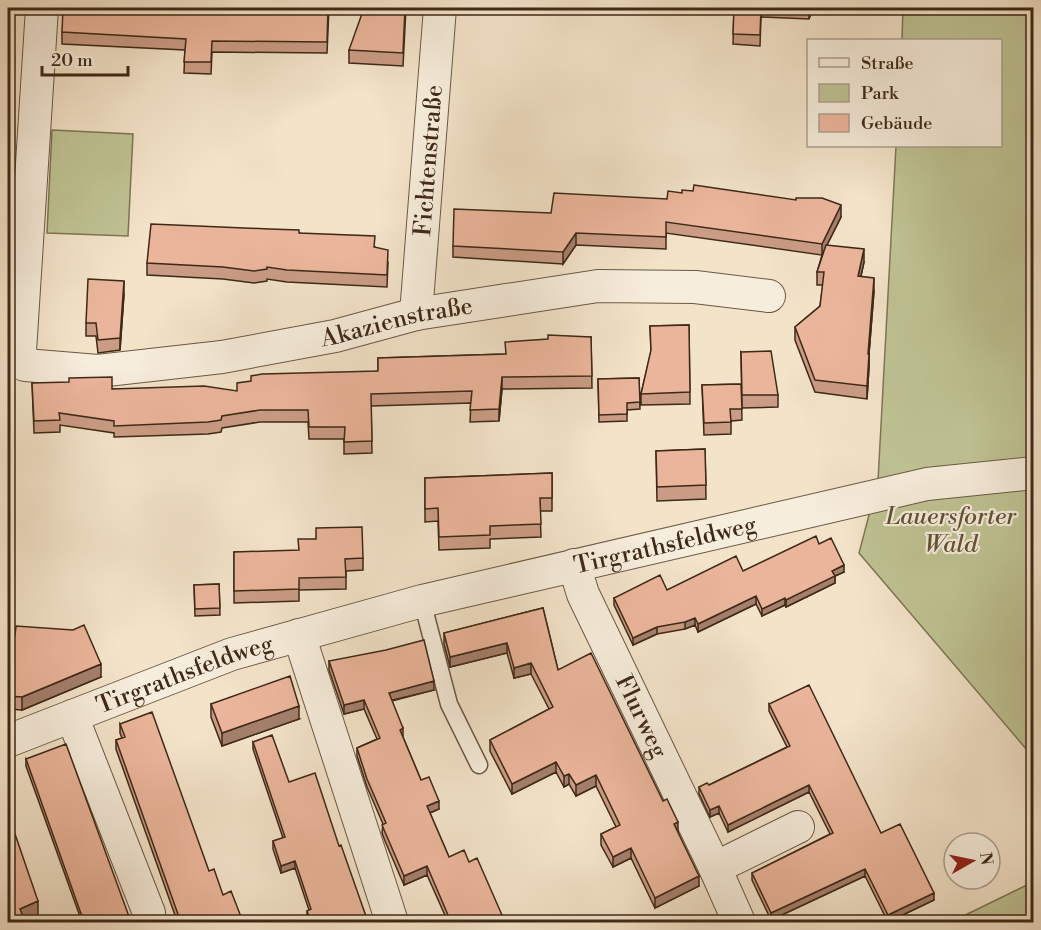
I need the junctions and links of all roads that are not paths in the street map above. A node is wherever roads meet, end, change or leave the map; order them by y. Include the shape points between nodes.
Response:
1 (42, 8) edge
2 (440, 8) edge
3 (769, 296) dead end
4 (416, 314) junction
5 (1034, 473) edge
6 (574, 565) junction
7 (422, 602) junction
8 (299, 635) junction
9 (72, 716) junction
10 (8, 741) edge
11 (479, 765) dead end
12 (798, 827) dead end
13 (715, 868) junction
14 (149, 913) dead end
15 (392, 922) edge
16 (739, 922) edge

1 - 4 street, Akazienstraße via 20,351 26,365 98,371 222,357 335,336
2 - 4 street, Fichtenstraße
3 - 4 street, Akazienstraße via 694,287 598,286
5 - 6 street, Tirgrathsfeldweg via 927,484
6 - 7 street, Tirgrathsfeldweg
6 - 13 street, Flurweg via 583,594
7 - 8 street, Tirgrathsfeldweg
7 - 11 lane via 449,704
8 - 9 street, Tirgrathsfeldweg via 232,654
8 - 15 street, Tirgrathsfeldweg
9 - 10 street, Tirgrathsfeldweg
9 - 14 street, Tirgrathsfeldweg
12 - 13 street
13 - 16 street, Flurweg

